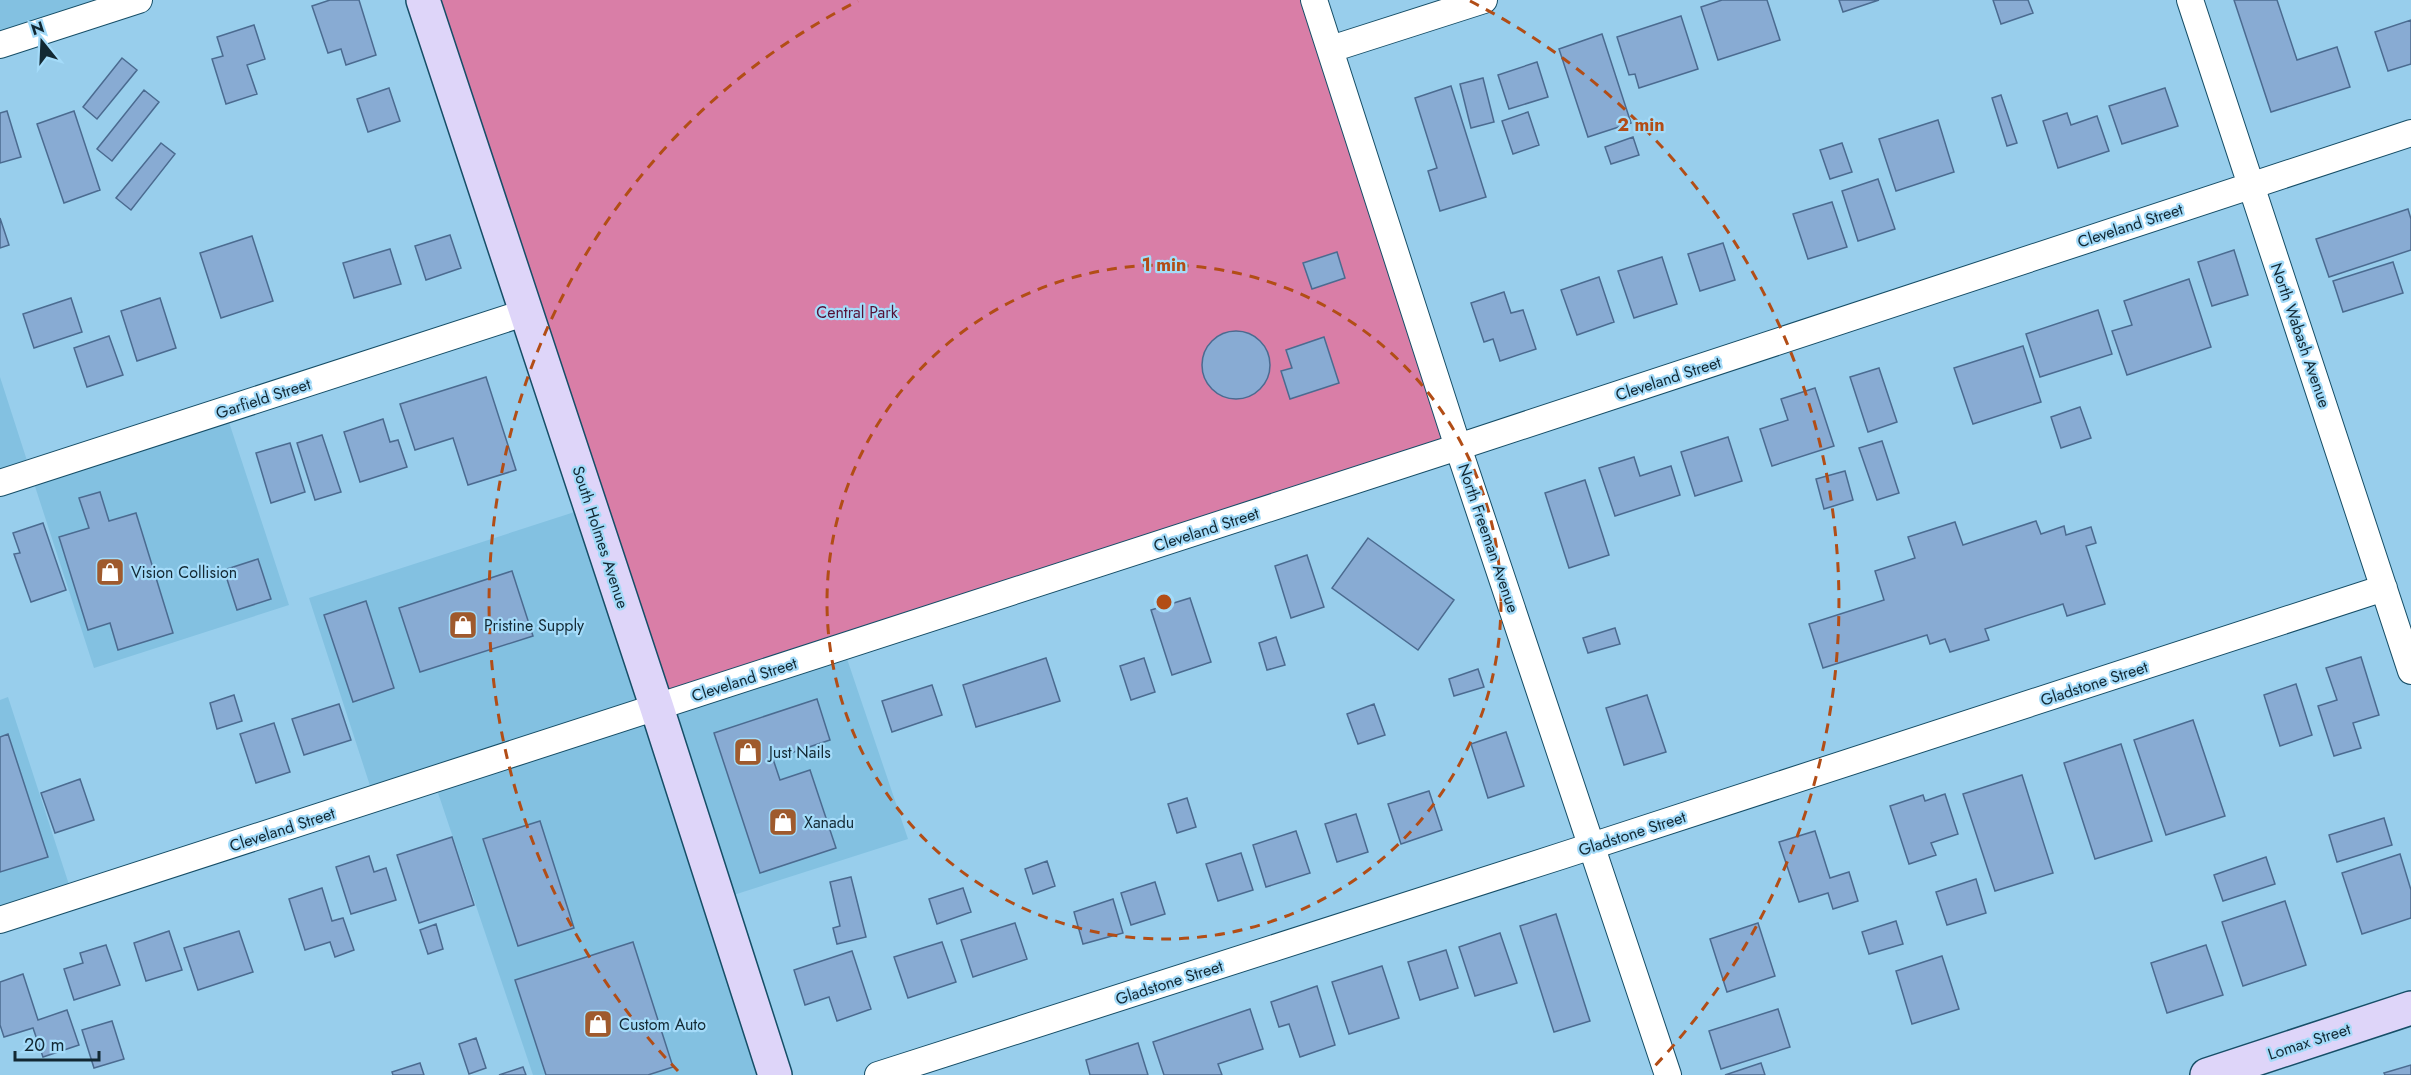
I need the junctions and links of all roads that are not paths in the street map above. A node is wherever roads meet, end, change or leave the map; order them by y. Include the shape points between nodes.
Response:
1 (139, 0) edge
2 (423, 0) edge
3 (1314, 0) edge
4 (1484, 0) edge
5 (2190, 0) edge
6 (0, 45) edge
7 (1330, 49) junction
8 (2411, 133) edge
9 (2250, 186) junction
10 (526, 312) junction
11 (1458, 447) junction
12 (0, 483) edge
13 (2384, 588) junction
14 (2411, 671) edge
15 (657, 708) junction
16 (1592, 846) junction
17 (0, 920) edge
18 (2411, 1008) edge
19 (775, 1075) edge
20 (878, 1075) edge
21 (1668, 1075) edge
22 (2207, 1075) edge

1 - 6 street
2 - 10 main road, South Holmes Avenue
3 - 7 street, North Freeman Avenue
4 - 7 street
5 - 9 street, North Wabash Avenue
7 - 11 street, North Freeman Avenue
8 - 9 street, Cleveland Street
9 - 11 street, Cleveland Street
9 - 13 street, North Wabash Avenue
10 - 12 street, Garfield Street
10 - 15 main road, South Holmes Avenue
11 - 15 street, Cleveland Street
11 - 16 street, North Freeman Avenue
13 - 14 street, North Wabash Avenue
13 - 16 street, Gladstone Street
15 - 17 street, Cleveland Street
15 - 19 main road, South Holmes Avenue
16 - 20 street, Gladstone Street
16 - 21 street, North Freeman Avenue
18 - 22 main road, Lomax Street

